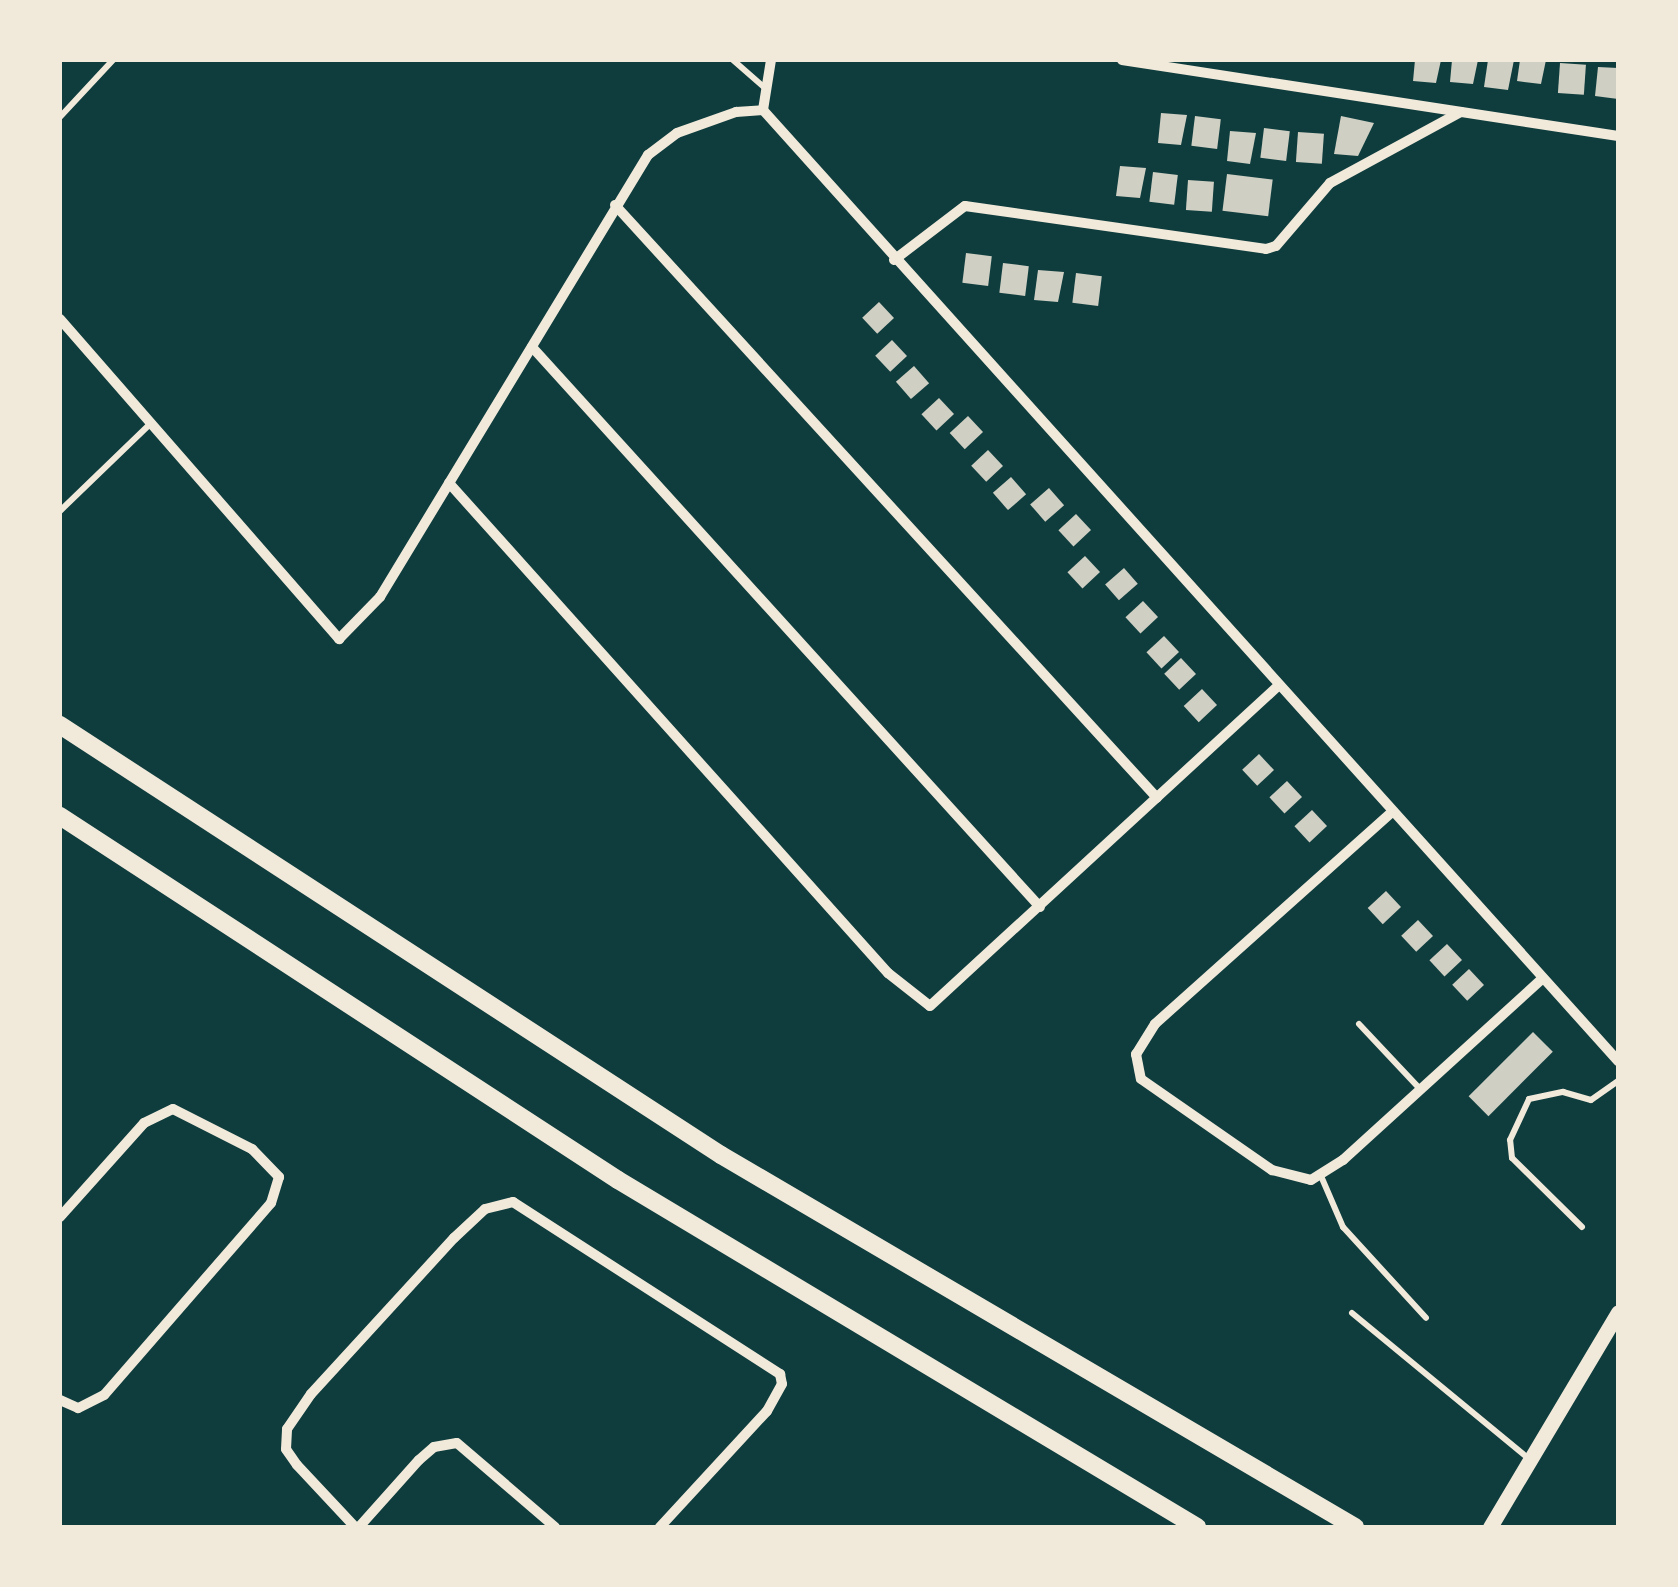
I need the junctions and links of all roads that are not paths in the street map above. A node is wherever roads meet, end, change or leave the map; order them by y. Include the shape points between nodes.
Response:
1 (114, 60) edge
2 (733, 60) edge
3 (771, 60) edge
4 (1122, 60) edge
5 (766, 89) junction
6 (763, 110) junction
7 (1461, 112) junction
8 (60, 117) edge
9 (1618, 136) edge
10 (615, 205) junction
11 (894, 260) junction
12 (60, 319) edge
13 (532, 347) junction
14 (151, 423) junction
15 (450, 483) junction
16 (60, 511) edge
17 (1278, 686) junction
18 (60, 725) edge
19 (1157, 798) junction
20 (1392, 812) junction
21 (60, 816) edge
22 (1040, 906) junction
23 (1543, 978) junction
24 (1359, 1024) dead end
25 (1618, 1061) edge
26 (1618, 1081) edge
27 (1419, 1088) junction
28 (1321, 1176) junction
29 (60, 1217) edge
30 (1582, 1227) dead end
31 (1618, 1312) edge
32 (1352, 1313) dead end
33 (1426, 1318) dead end
34 (60, 1400) edge
35 (1530, 1460) junction
36 (360, 1524) edge
37 (377, 1527) edge
38 (555, 1527) edge
39 (660, 1527) edge
40 (1197, 1527) edge
41 (1355, 1527) edge
42 (1490, 1527) edge

1 - 8 lane
2 - 5 lane
3 - 5 street
4 - 7 street
5 - 6 street
6 - 10 street via 736,112 661,143
6 - 11 street
7 - 9 street
7 - 11 street via 1330,183 1276,246 965,206
10 - 13 street
10 - 19 street
11 - 17 street
12 - 14 street
13 - 15 street
13 - 22 street
14 - 15 street via 339,639 368,614
14 - 16 lane
15 - 22 street via 902,986 930,1006
17 - 19 street
17 - 20 street
18 - 41 main road via 720,1155
19 - 22 street
20 - 23 street
20 - 28 street via 1155,1024 1136,1054 1141,1079 1162,1098 1288,1178
21 - 40 main road via 635,1190
23 - 25 street
23 - 27 street
24 - 27 lane
26 - 30 lane via 1591,1100 1564,1092 1529,1099 1510,1140 1512,1158
27 - 28 street
28 - 33 lane via 1343,1227
29 - 34 street via 144,1122 173,1108 252,1150 279,1177 271,1203 122,1376 88,1407
31 - 35 street
32 - 35 lane
35 - 42 street
36 - 37 street
36 - 38 street via 434,1447 457,1444
36 - 39 street via 297,1465 286,1449 288,1429 311,1394 454,1238 485,1209 513,1202 780,1374 782,1384 767,1411

